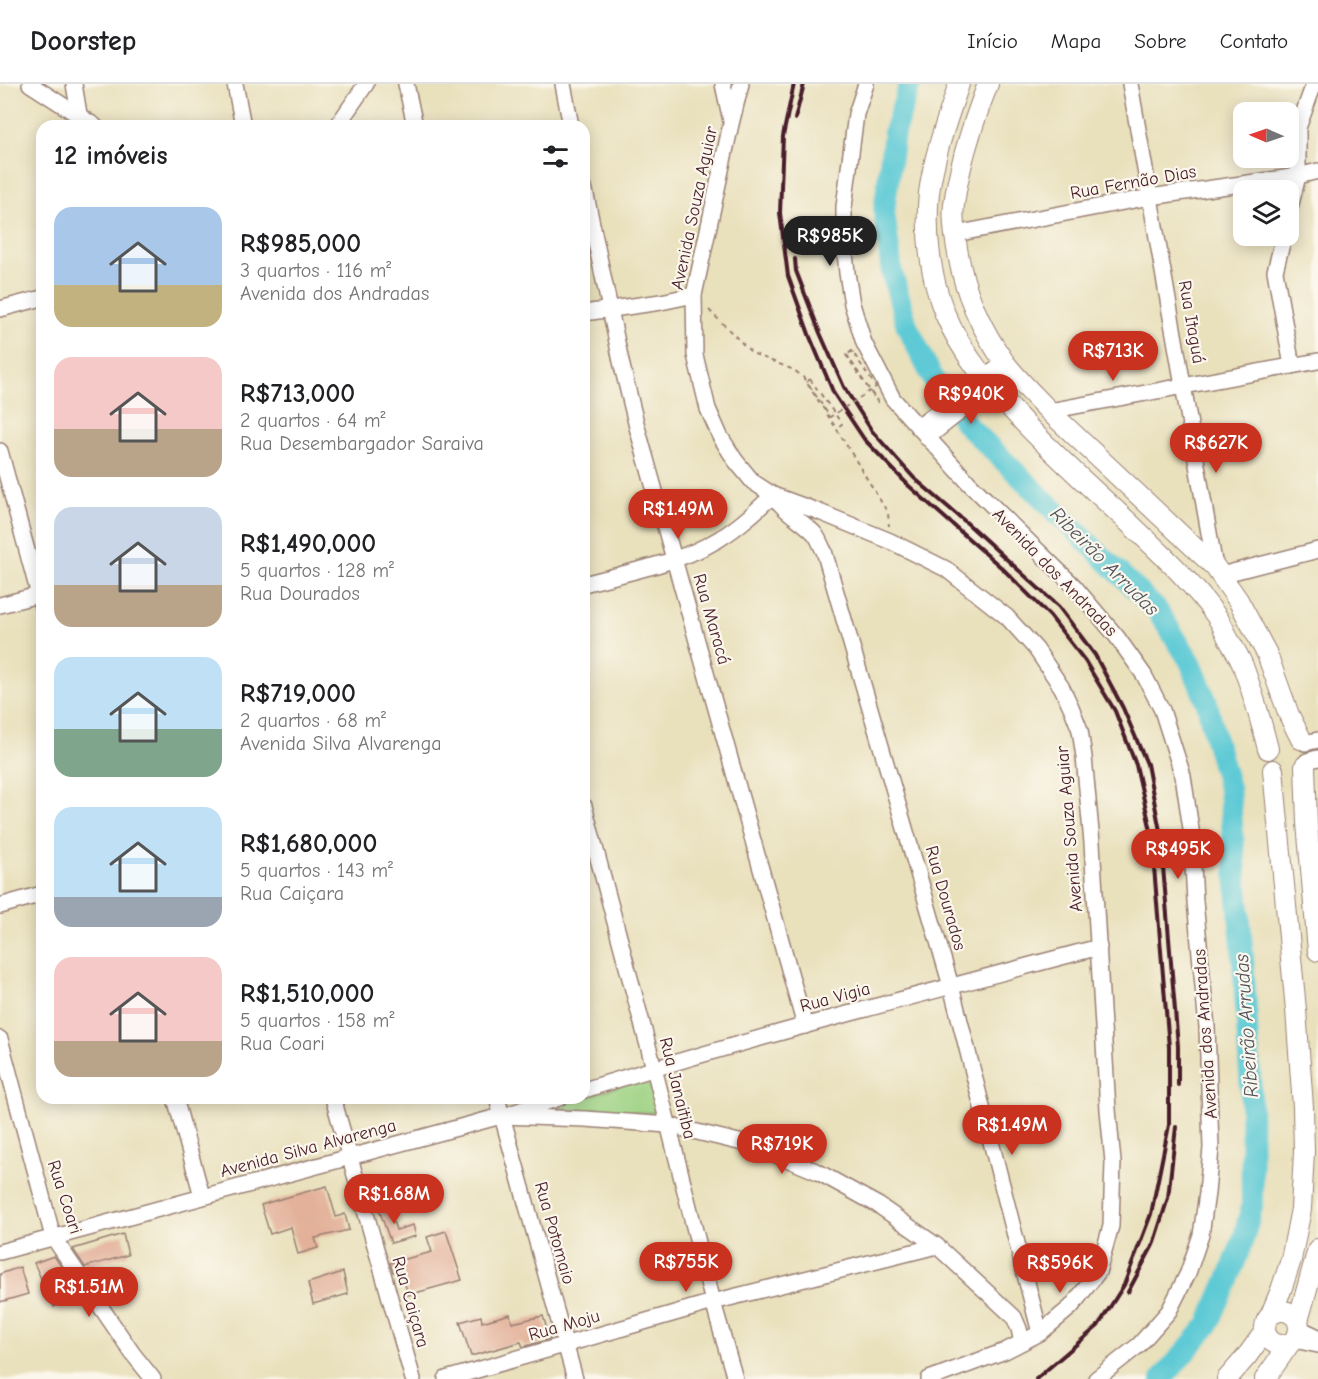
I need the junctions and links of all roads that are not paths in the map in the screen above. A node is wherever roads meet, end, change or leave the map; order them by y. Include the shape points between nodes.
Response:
1 (30, 84) edge
2 (74, 84) edge
3 (235, 84) edge
4 (366, 84) edge
5 (406, 84) edge
6 (563, 84) edge
7 (723, 84) edge
8 (741, 84) edge
9 (853, 84) edge
10 (866, 84) edge
11 (959, 84) edge
12 (988, 84) edge
13 (1130, 84) edge
14 (1314, 84) edge
15 (856, 114) junction
16 (80, 120) edge
17 (81, 120) edge
18 (242, 120) edge
19 (341, 120) edge
20 (414, 120) edge
21 (570, 120) edge
22 (731, 124) junction
23 (1318, 171) edge
24 (1298, 176) junction
25 (1297, 180) edge
26 (1150, 197) junction
27 (590, 216) edge
28 (955, 234) junction
29 (1281, 246) edge
30 (694, 295) junction
31 (36, 300) edge
32 (0, 309) edge
33 (609, 309) junction
34 (590, 312) edge
35 (1318, 361) edge
36 (1292, 366) junction
37 (1009, 368) junction
38 (984, 385) junction
39 (1184, 386) junction
40 (1049, 411) junction
41 (927, 429) junction
42 (0, 451) edge
43 (773, 495) junction
44 (1318, 551) edge
45 (675, 560) junction
46 (1224, 576) junction
47 (36, 580) edge
48 (590, 582) edge
49 (36, 599) edge
50 (0, 605) edge
51 (1268, 748) junction
52 (1309, 751) edge
53 (1273, 770) junction
54 (590, 828) edge
55 (36, 896) edge
56 (0, 906) edge
57 (1318, 944) edge
58 (1099, 947) junction
59 (1318, 951) edge
60 (951, 986) junction
61 (805, 1026) junction
62 (0, 1039) edge
63 (654, 1068) junction
64 (590, 1088) edge
65 (177, 1104) edge
66 (335, 1104) edge
67 (498, 1104) edge
68 (540, 1104) edge
69 (501, 1116) junction
70 (668, 1125) junction
71 (349, 1157) junction
72 (202, 1196) junction
73 (53, 1237) junction
74 (937, 1246) junction
75 (1318, 1249) edge
76 (0, 1251) edge
77 (713, 1302) junction
78 (1268, 1323) junction
79 (1295, 1333) junction
80 (1040, 1334) junction
81 (1318, 1337) edge
82 (1022, 1342) junction
83 (566, 1345) junction
84 (1318, 1345) edge
85 (153, 1379) edge
86 (413, 1379) edge
87 (446, 1379) edge
88 (575, 1379) edge
89 (735, 1379) edge
90 (928, 1379) edge
91 (1096, 1379) edge
92 (1227, 1379) edge
93 (1264, 1379) edge

1 - 16 street
2 - 17 street
3 - 18 street
4 - 19 street
5 - 20 street
6 - 21 street
7 - 22 street
8 - 22 street, Avenida Souza Aguiar
9 - 15 street
10 - 15 street, Avenida dos Andradas
11 - 38 main road via 932,174 928,237 946,316
12 - 28 main road via 960,176 954,206
13 - 26 street, Rua Itaguá
14 - 24 street via 1298,128
15 - 41 street, Avenida dos Andradas via 844,207 852,304 887,398
22 - 30 street, Avenida Souza Aguiar
23 - 24 street, Rua Fernão Dias
24 - 25 street
24 - 26 street, Rua Fernão Dias
26 - 28 street, Rua Fernão Dias
26 - 39 street, Rua Itaguá
27 - 33 street, Rua Maracá
28 - 37 main road via 971,303
29 - 36 street via 1275,271
30 - 33 street
30 - 43 street, Avenida Souza Aguiar via 695,355 708,408 735,459 753,482
31 - 32 street
33 - 34 street
33 - 45 street, Rua Maracá
35 - 36 street
36 - 39 street
37 - 38 street
37 - 40 main road
38 - 41 street
38 - 51 main road via 1162,555 1218,618 1242,664
39 - 40 street
39 - 46 street, Rua Itaguá
40 - 46 main road
41 - 91 street, Avenida dos Andradas via 969,483 1074,586 1117,636 1162,710 1183,776 1191,829 1209,1071 1211,1148 1202,1235 1169,1311 1138,1345
42 - 47 street
43 - 45 street via 750,518 718,540
43 - 58 street, Avenida Souza Aguiar via 890,541 946,569 1007,617 1036,649 1062,688 1080,730
43 - 60 street, Rua Dourados via 785,510 806,525 824,551
44 - 46 street
45 - 48 street
45 - 61 street, Rua Maracá
46 - 52 main road via 1268,654 1289,716
49 - 50 street
51 - 52 main road via 1271,742 1288,734 1295,735
51 - 53 main road via 1267,760
52 - 53 main road via 1302,771 1292,776
52 - 57 main road via 1305,791
53 - 78 main road via 1296,1010 1304,1152 1301,1209 1291,1260
54 - 63 street, Rua Janaitiba
55 - 56 street
57 - 59 main road
58 - 60 street, Rua Vigia
58 - 80 street, Avenida Souza Aguiar via 1113,1162 1111,1226 1098,1272 1071,1307
60 - 61 street, Rua Vigia
60 - 80 street, Rua Dourados
61 - 63 street, Rua Vigia
62 - 73 street, Rua Coari
63 - 64 street, Rua Vigia
63 - 70 street, Rua Janaitiba
65 - 72 street
66 - 71 street, Rua Caiçara
67 - 69 street, Rua Potomaio
68 - 69 street
69 - 70 street, Avenida Silva Alvarenga
69 - 71 street, Avenida Silva Alvarenga
69 - 83 street, Rua Potomaio
70 - 74 street, Avenida Silva Alvarenga via 743,1143 818,1172 878,1205
70 - 77 street, Rua Janaitiba
71 - 72 street, Avenida Silva Alvarenga
71 - 86 street, Rua Caiçara
72 - 73 street, Avenida Silva Alvarenga
73 - 76 street, Avenida Silva Alvarenga
73 - 85 street, Rua Coari
74 - 77 street, Rua Moju
74 - 82 street, Avenida Silva Alvarenga via 1014,1317
75 - 79 main road
77 - 83 street, Rua Moju
77 - 89 street, Rua Janaitiba
78 - 79 main road via 1268,1338 1274,1344 1282,1346
78 - 79 main road via 1281,1310 1286,1311 1295,1317
78 - 92 main road
79 - 81 street
79 - 84 street
79 - 93 main road
80 - 82 street, Avenida Souza Aguiar
82 - 90 street, Avenida Souza Aguiar
83 - 87 street, Rua Moju
83 - 88 street, Rua Potomaio

